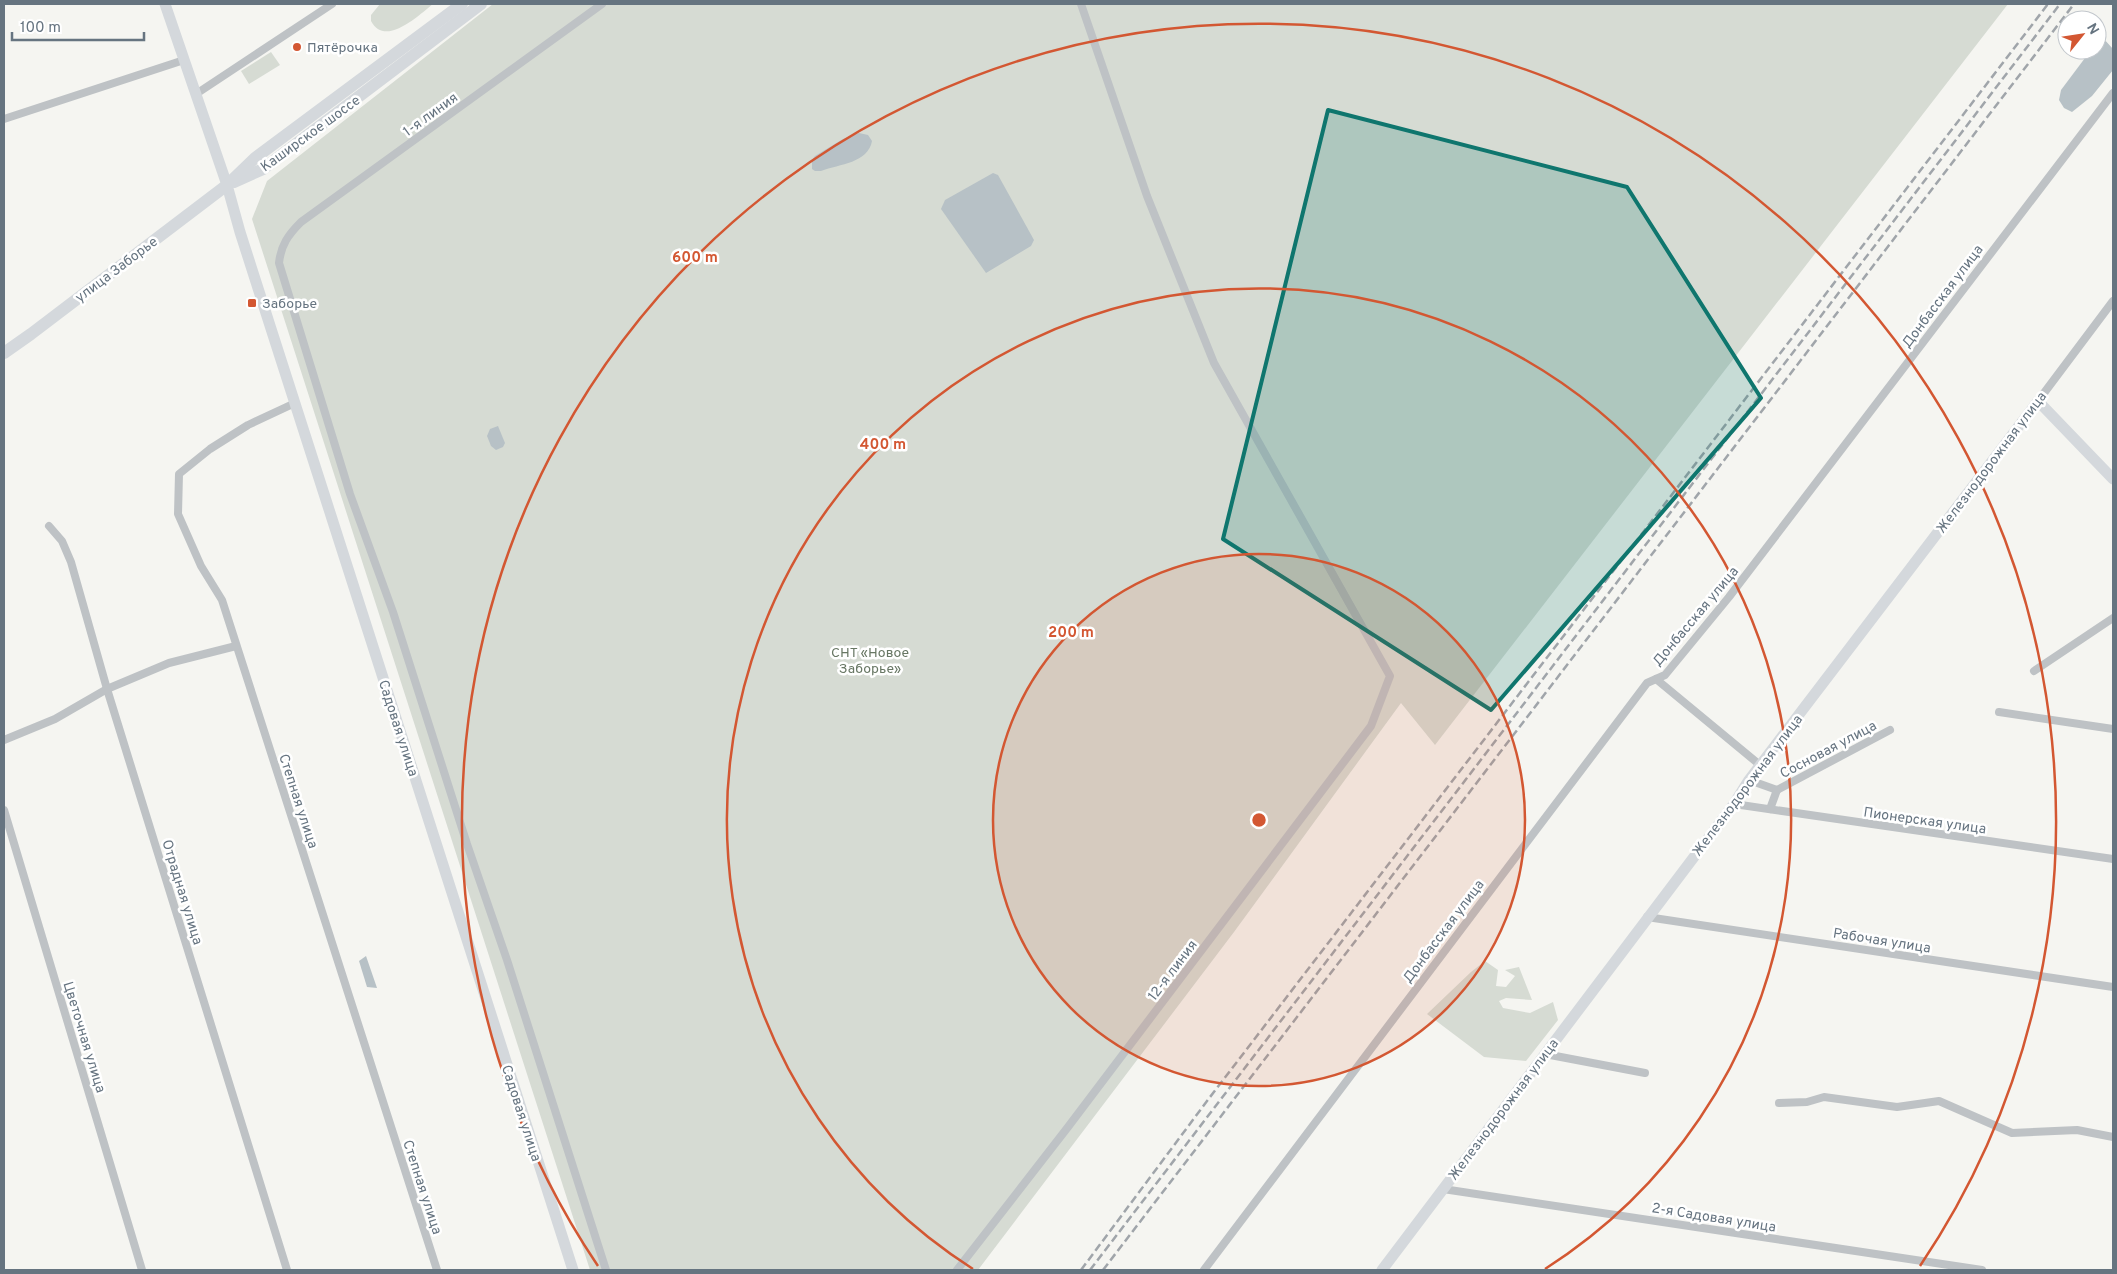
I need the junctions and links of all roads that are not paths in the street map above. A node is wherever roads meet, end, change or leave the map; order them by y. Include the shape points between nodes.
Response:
1 (165, 4) edge
2 (332, 4) edge
3 (462, 4) edge
4 (481, 4) edge
5 (602, 4) edge
6 (1081, 4) edge
7 (184, 60) junction
8 (2113, 92) edge
9 (196, 94) junction
10 (4, 119) edge
11 (227, 185) junction
12 (2113, 301) edge
13 (4, 353) edge
14 (2038, 401) junction
15 (295, 403) junction
16 (2113, 479) edge
17 (49, 526) dead end
18 (2113, 618) edge
19 (236, 646) junction
20 (2034, 671) dead end
21 (1656, 678) junction
22 (107, 689) junction
23 (1999, 712) dead end
24 (2113, 729) edge
25 (1890, 730) dead end
26 (4, 740) edge
27 (1760, 765) junction
28 (1749, 780) junction
29 (1777, 790) junction
30 (1734, 804) junction
31 (4, 810) edge
32 (1770, 810) junction
33 (2113, 860) edge
34 (1647, 917) junction
35 (2113, 987) edge
36 (1545, 1054) junction
37 (1645, 1074) dead end
38 (1779, 1103) dead end
39 (2113, 1137) edge
40 (1443, 1189) junction
41 (142, 1270) edge
42 (287, 1270) edge
43 (437, 1270) edge
44 (573, 1270) edge
45 (606, 1270) edge
46 (957, 1270) edge
47 (1204, 1270) edge
48 (1382, 1270) edge
49 (1982, 1270) edge

1 - 7 street, Садовая улица
2 - 9 street
3 - 11 main road, Каширское шоссе via 255,158
4 - 11 main road, Каширское шоссе via 263,169
5 - 45 street, 1-я линия via 300,222 288,235 279,263 350,494 507,960
6 - 46 street, 12-я линия via 1147,196 1214,363 1390,676 1371,726
7 - 9 street, Садовая улица
7 - 10 street
8 - 21 street, Донбасская улица via 1729,597 1665,675
9 - 11 street, Садовая улица
11 - 13 main road, улица Заборье
11 - 15 street, Садовая улица
12 - 14 street, Железнодорожная улица
14 - 16 street
14 - 27 street, Железнодорожная улица
15 - 19 street, Степная улица via 248,425 210,449 180,474 178,514 201,566 222,600
15 - 44 street, Садовая улица
17 - 22 street, Отрадная улица via 62,541 71,562
18 - 20 street
19 - 22 street via 169,663
19 - 43 street, Степная улица
21 - 27 street
21 - 47 street, Донбасская улица via 1647,682
22 - 26 street via 55,719
22 - 42 street, Отрадная улица
23 - 24 street
25 - 29 street, Сосновая улица
27 - 28 street, Железнодорожная улица
28 - 29 street, Сосновая улица
28 - 30 street, Железнодорожная улица
29 - 32 street
30 - 32 street, Пионерская улица
30 - 34 street, Железнодорожная улица
31 - 41 street, Цветочная улица
32 - 33 street, Пионерская улица
34 - 35 street, Рабочая улица
34 - 36 street, Железнодорожная улица
36 - 37 street
36 - 40 street, Железнодорожная улица
38 - 39 street via 1807,1102 1824,1097 1897,1107 1939,1102 2012,1133 2076,1130
40 - 48 street, Железнодорожная улица
40 - 49 street, 2-я Садовая улица

